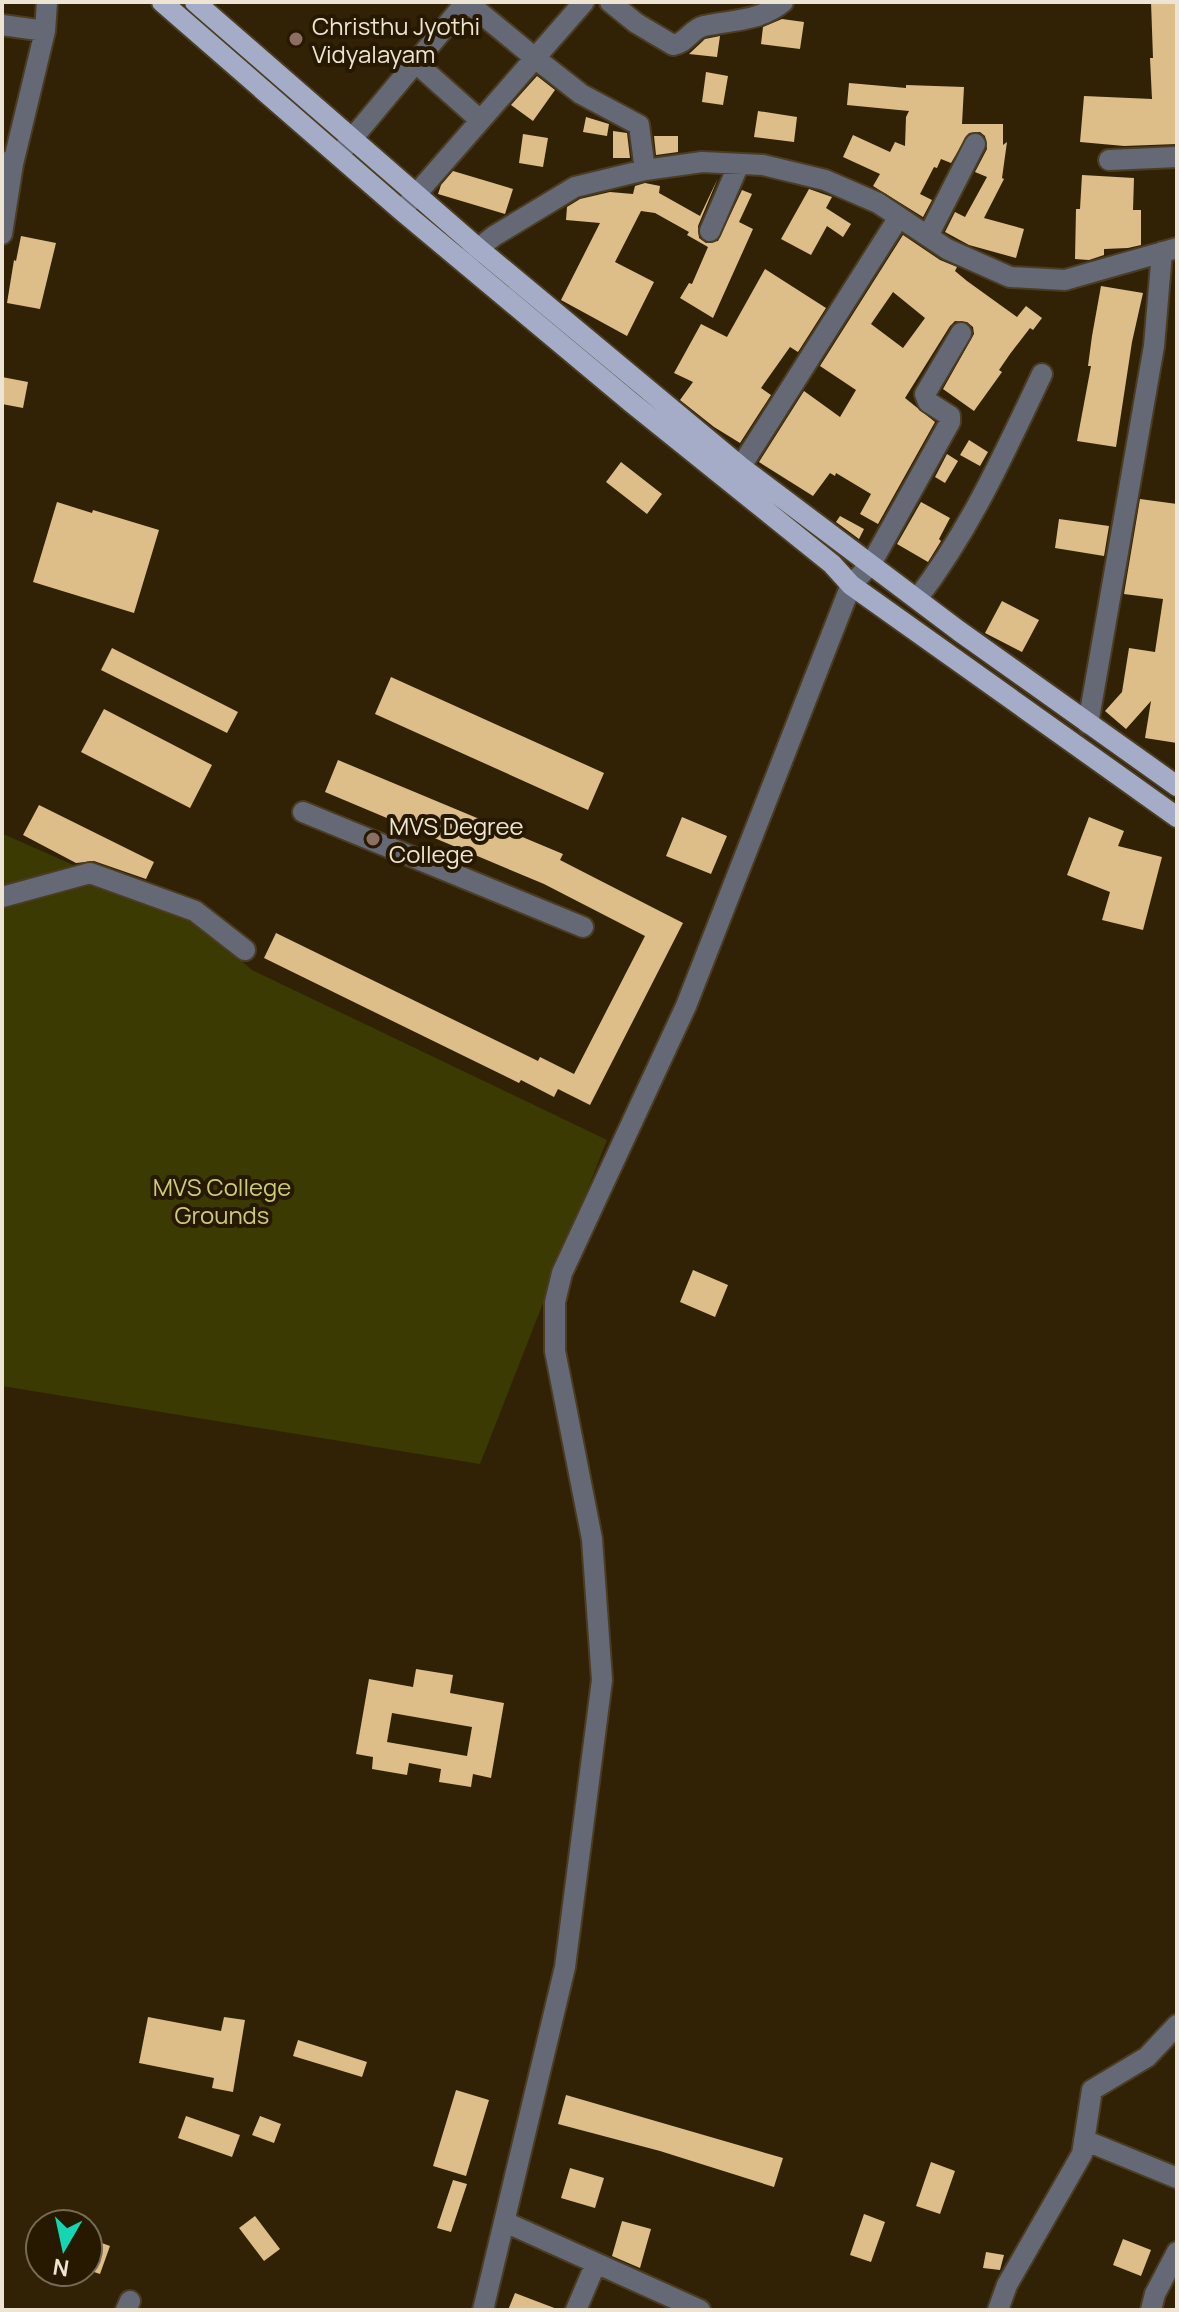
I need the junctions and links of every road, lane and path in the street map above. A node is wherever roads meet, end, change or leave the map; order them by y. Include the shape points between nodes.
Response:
1 (47, 2) edge
2 (162, 2) edge
3 (195, 2) edge
4 (467, 2) edge
5 (584, 2) edge
6 (610, 2) edge
7 (783, 2) edge
8 (2, 25) edge
9 (45, 31) junction
10 (535, 58) junction
11 (415, 62) junction
12 (480, 120) junction
13 (351, 138) junction
14 (975, 144) dead end
15 (339, 155) junction
16 (1177, 157) edge
17 (1109, 160) dead end
18 (8, 163) edge
19 (739, 164) junction
20 (645, 170) junction
21 (415, 194) junction
22 (402, 211) junction
23 (899, 217) junction
24 (710, 231) dead end
25 (2, 234) edge
26 (928, 236) junction
27 (1170, 250) edge
28 (471, 255) junction
29 (961, 333) dead end
30 (1042, 374) dead end
31 (736, 475) junction
32 (871, 564) junction
33 (851, 585) junction
34 (917, 599) junction
35 (1088, 724) junction
36 (1177, 786) edge
37 (303, 812) dead end
38 (1177, 817) edge
39 (2, 897) edge
40 (583, 927) dead end
41 (245, 950) dead end
42 (1177, 2025) edge
43 (1084, 2140) junction
44 (1177, 2178) edge
45 (505, 2222) junction
46 (1177, 2252) edge
47 (596, 2263) junction
48 (483, 2310) edge
49 (576, 2310) edge
50 (700, 2310) edge
51 (998, 2310) edge
52 (1151, 2310) edge

1 - 9 street
2 - 15 main road
3 - 13 main road
4 - 10 street
4 - 11 street
5 - 10 street
6 - 7 street via 673,45 701,26 754,17
8 - 9 street
9 - 18 street
10 - 12 street
10 - 20 street via 581,94 639,125
11 - 12 street
11 - 13 street
12 - 21 street
13 - 15 street
13 - 21 main road
14 - 26 street
15 - 22 main road
16 - 17 street
18 - 25 street
19 - 20 street via 702,162
19 - 23 street via 825,180
19 - 24 street
20 - 28 street via 575,187
21 - 22 street
21 - 28 main road
22 - 28 main road
23 - 26 street
23 - 31 street
26 - 27 street via 1010,277 1065,280
27 - 35 street
28 - 31 main road
29 - 32 street via 925,394 950,422
30 - 34 street via 981,502
31 - 32 main road
31 - 33 main road
32 - 33 street
32 - 34 main road
33 - 38 main road
33 - 45 street via 686,1006 562,1273 555,1302 557,1371 592,1539 602,1680 565,1967
34 - 35 main road
35 - 36 main road
37 - 40 street
39 - 41 street via 90,873 195,911
42 - 43 street via 1147,2057 1092,2090
43 - 44 street
43 - 51 street via 1082,2154
45 - 47 street
45 - 48 street
46 - 52 street
47 - 49 street
47 - 50 street

